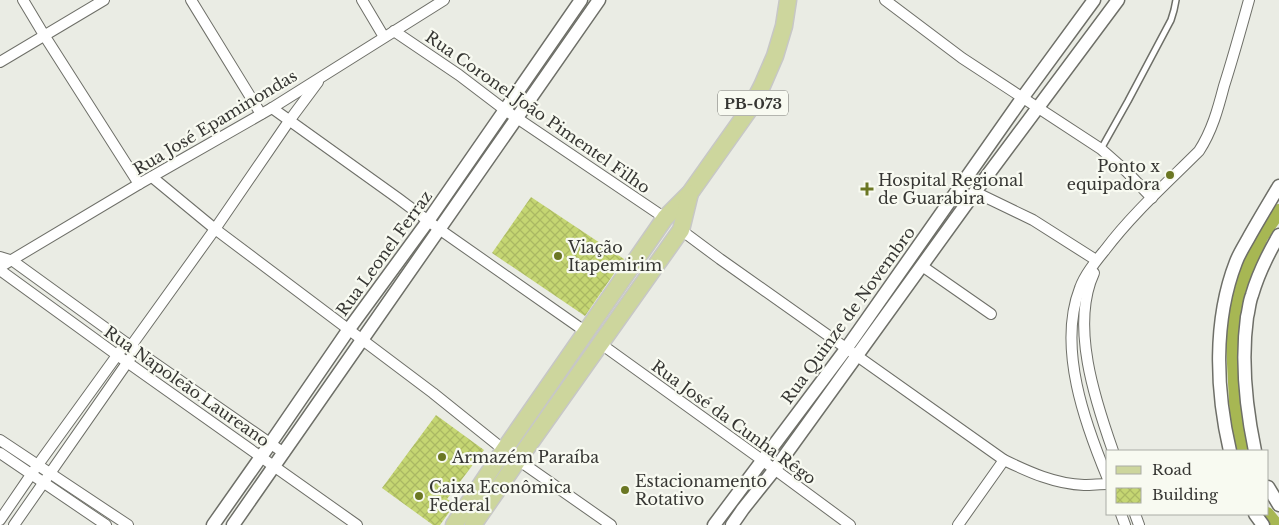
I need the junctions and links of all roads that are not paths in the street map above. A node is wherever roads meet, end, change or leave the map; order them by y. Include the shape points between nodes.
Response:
1 (24, 0) edge
2 (104, 0) edge
3 (191, 0) edge
4 (362, 0) edge
5 (444, 0) edge
6 (581, 0) edge
7 (599, 0) edge
8 (788, 0) edge
9 (885, 0) edge
10 (1094, 0) edge
11 (1118, 0) edge
12 (1176, 0) edge
13 (1249, 0) edge
14 (394, 31) junction
15 (44, 35) junction
16 (384, 37) junction
17 (0, 62) edge
18 (323, 75) junction
19 (1023, 97) junction
20 (272, 108) junction
21 (1037, 108) junction
22 (505, 110) junction
23 (260, 114) junction
24 (518, 117) junction
25 (289, 120) junction
26 (1101, 149) junction
27 (152, 177) junction
28 (139, 184) junction
29 (1279, 186) edge
30 (975, 192) junction
31 (690, 193) junction
32 (1152, 198) junction
33 (665, 218) junction
34 (428, 221) junction
35 (215, 229) junction
36 (440, 229) junction
37 (681, 230) junction
38 (1279, 235) edge
39 (1105, 250) junction
40 (0, 258) edge
41 (1096, 260) junction
42 (13, 261) junction
43 (922, 266) junction
44 (0, 269) edge
45 (1084, 289) junction
46 (991, 314) dead end
47 (349, 330) junction
48 (586, 332) junction
49 (362, 340) junction
50 (601, 344) junction
51 (131, 346) junction
52 (851, 353) junction
53 (117, 355) junction
54 (128, 362) junction
55 (0, 440) edge
56 (270, 444) junction
57 (504, 450) junction
58 (1113, 450) edge
59 (1230, 450) edge
60 (1255, 450) edge
61 (0, 453) edge
62 (284, 453) junction
63 (261, 457) junction
64 (518, 460) junction
65 (762, 460) junction
66 (1004, 460) junction
67 (274, 466) junction
68 (775, 469) junction
69 (34, 470) junction
70 (1106, 473) edge
71 (47, 478) junction
72 (1106, 484) edge
73 (1269, 489) edge
74 (1279, 505) edge
75 (0, 520) edge
76 (14, 525) edge
77 (106, 525) edge
78 (128, 525) edge
79 (213, 525) edge
80 (233, 525) edge
81 (358, 525) edge
82 (454, 525) edge
83 (473, 525) edge
84 (611, 525) edge
85 (714, 525) edge
86 (732, 525) edge
87 (850, 525) edge
88 (958, 525) edge

1 - 15 street
2 - 15 street
3 - 23 street
4 - 16 street
5 - 14 street, Rua José Epaminondas
6 - 22 street, Rua Leonel Ferraz
7 - 24 street, Rua Leonel Ferraz
8 - 31 main road, PB-073 via 775,56 762,86 751,107
9 - 19 street via 962,58
10 - 19 street, Rua Quinze de Novembro
11 - 21 street, Rua Quinze de Novembro
12 - 26 lane via 1171,20
13 - 32 street via 1214,123 1206,140
14 - 16 street, Rua José Epaminondas
14 - 22 street, Rua Coronel João Pimentel Filho
15 - 17 street
15 - 28 street
16 - 18 street, Rua José Epaminondas
18 - 20 street, Rua José Epaminondas
18 - 25 street
19 - 21 street
19 - 52 street, Rua Quinze de Novembro
20 - 23 street, Rua José Epaminondas
20 - 25 street
21 - 26 street
21 - 30 street, Rua Quinze de Novembro
22 - 24 street, Rua Coronel João Pimentel Filho
22 - 34 street, Rua Leonel Ferraz
23 - 27 street, Rua José Epaminondas
24 - 33 street, Rua Coronel João Pimentel Filho
24 - 36 street, Rua Leonel Ferraz
25 - 34 street
25 - 35 street
26 - 32 street
27 - 28 street, Rua José Epaminondas
27 - 35 street
28 - 42 street, Rua José Epaminondas
29 - 59 street via 1236,260 1224,308 1220,381
30 - 41 street via 1032,220
30 - 43 street, Rua Quinze de Novembro
31 - 33 main road, PB-073
31 - 37 main road, PB-073
32 - 39 street
33 - 37 main road via 664,231 673,235
33 - 48 main road, PB-073
34 - 36 street
34 - 47 street, Rua Leonel Ferraz
35 - 47 street
35 - 51 street
36 - 48 street
36 - 49 street, Rua Leonel Ferraz
37 - 50 main road, PB-073
37 - 52 street
38 - 60 street via 1251,296 1246,331 1247,396
39 - 41 street
39 - 45 street
40 - 42 street, Rua Napoleão Laureano
41 - 45 street
42 - 44 street, Rua José Epaminondas
42 - 51 street, Rua Napoleão Laureano
43 - 46 street
43 - 52 street, Rua Quinze de Novembro
44 - 53 street, Rua Napoleão Laureano
45 - 58 street via 1084,326 1092,385
45 - 70 street via 1074,307 1071,326 1074,373 1081,404
47 - 49 street
47 - 56 street, Rua Leonel Ferraz
48 - 50 main road via 592,329 600,331 603,336
48 - 57 main road, PB-073
49 - 57 street
49 - 62 street, Rua Leonel Ferraz
50 - 64 main road, PB-073
50 - 65 street, Rua José da Cunha Rêgo
51 - 53 street
51 - 54 street
51 - 56 street, Rua Napoleão Laureano
52 - 65 street, Rua Quinze de Novembro
52 - 66 street
52 - 68 street, Rua Quinze de Novembro
53 - 54 street, Rua Napoleão Laureano
53 - 69 street
54 - 63 street, Rua Napoleão Laureano
54 - 71 street
55 - 69 street
56 - 62 street, Rua Napoleão Laureano
56 - 63 street, Rua Leonel Ferraz
57 - 64 street
57 - 82 main road, PB-073
61 - 69 street
62 - 67 street, Rua Leonel Ferraz
63 - 67 street, Rua Napoleão Laureano
63 - 79 street, Rua Leonel Ferraz
64 - 83 main road, PB-073
64 - 84 street
65 - 68 street, Rua José da Cunha Rêgo
65 - 85 street, Rua Quinze de Novembro
66 - 72 street via 1052,480 1083,485
66 - 88 street
67 - 80 street, Rua Leonel Ferraz
67 - 81 street, Rua Napoleão Laureano
68 - 86 street, Rua Quinze de Novembro
68 - 87 street, Rua José da Cunha Rêgo
69 - 71 street
69 - 75 street
71 - 76 street
71 - 77 street
71 - 78 street
73 - 74 street

